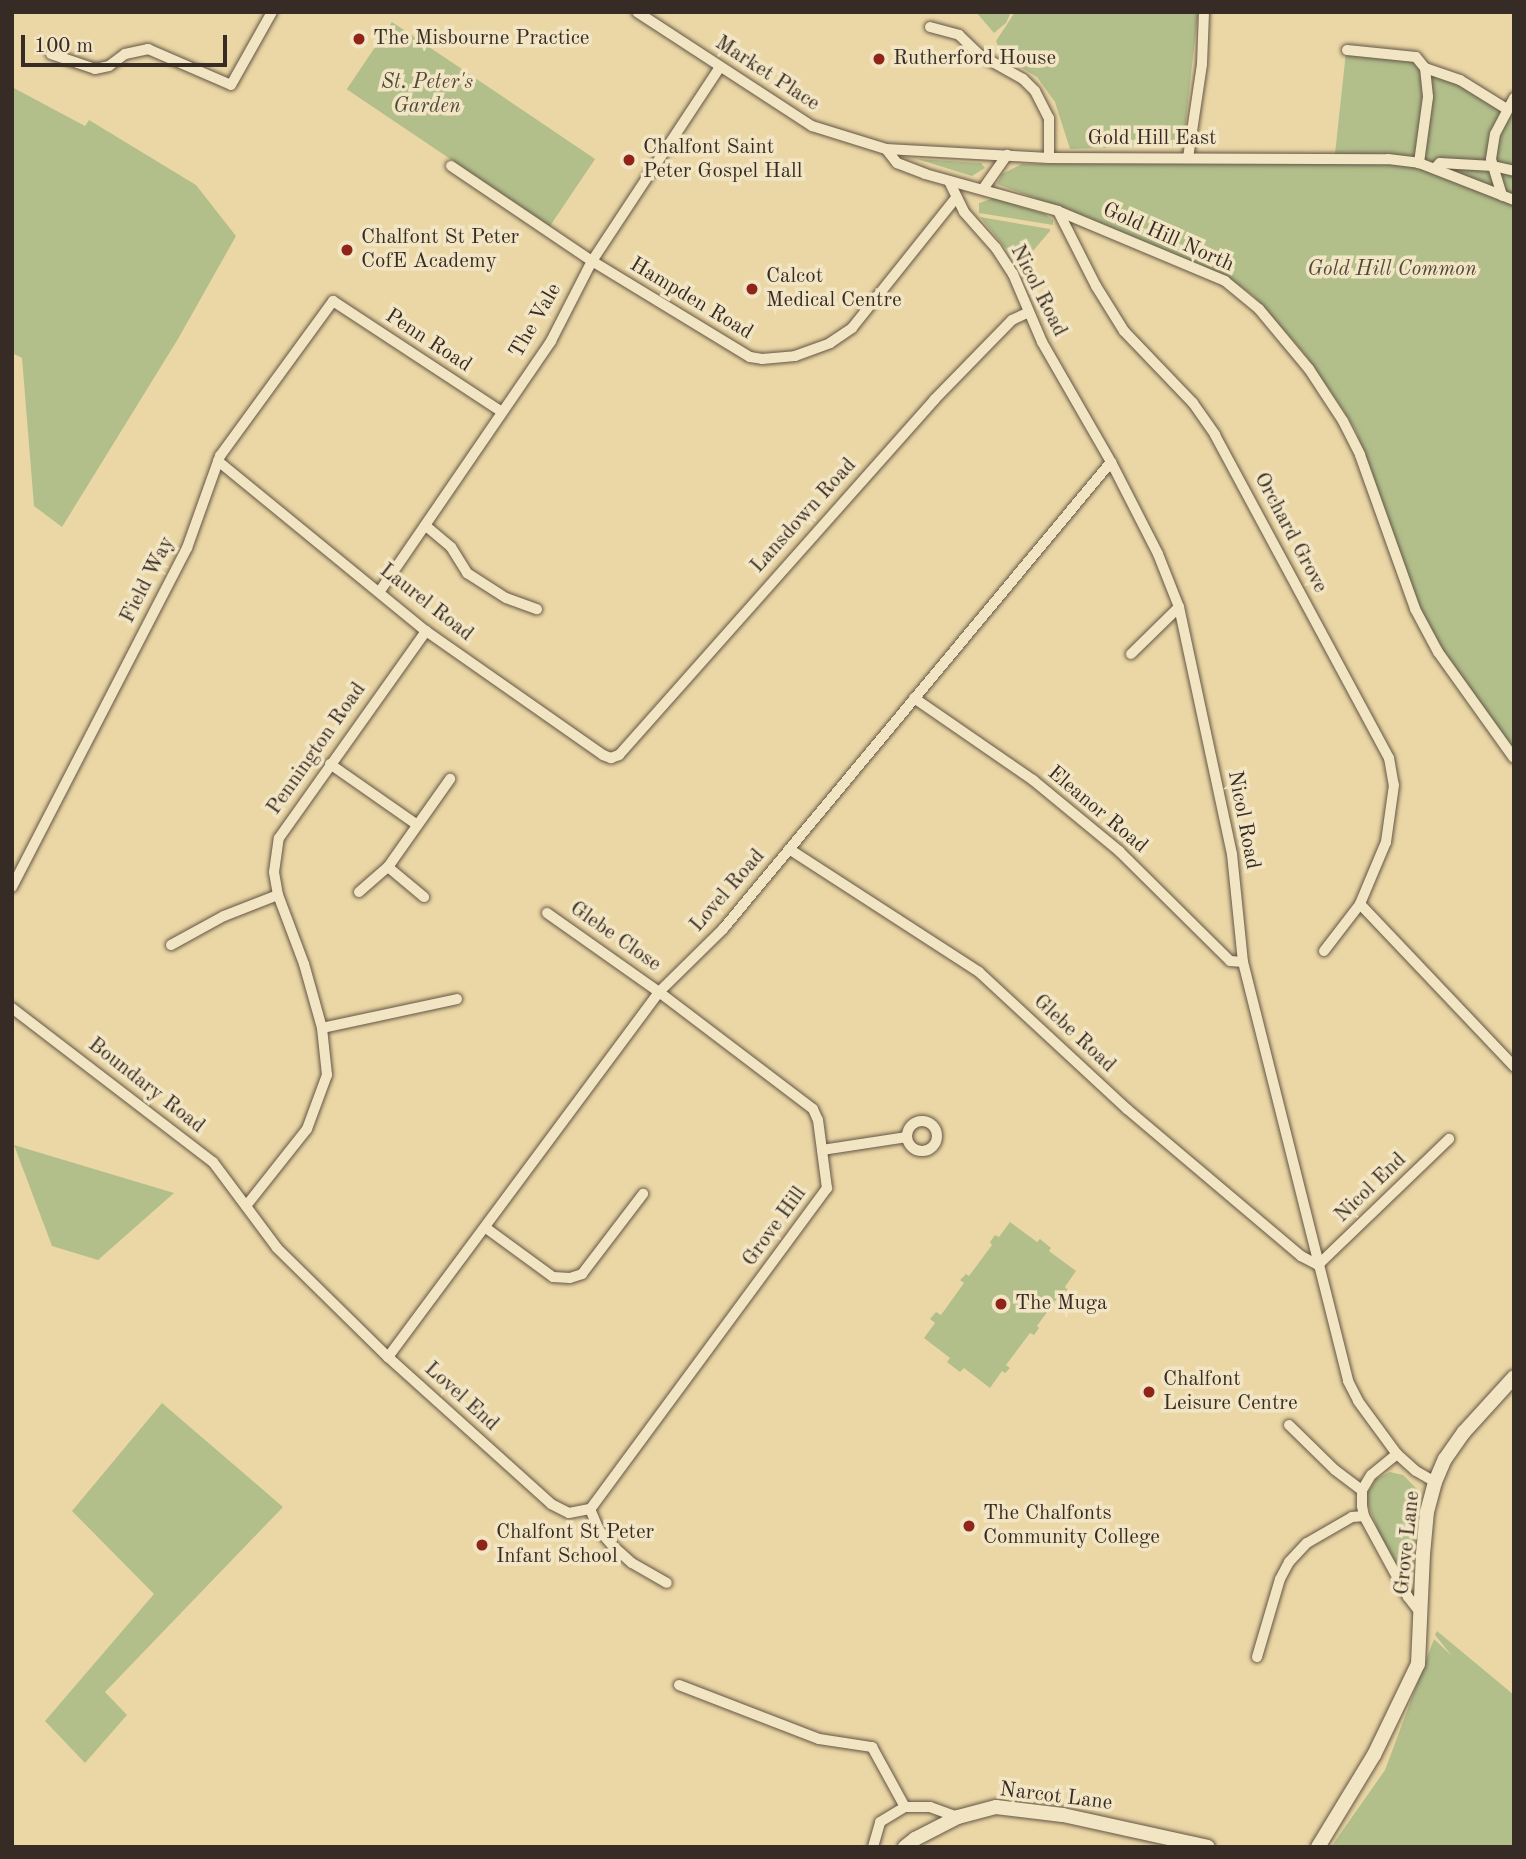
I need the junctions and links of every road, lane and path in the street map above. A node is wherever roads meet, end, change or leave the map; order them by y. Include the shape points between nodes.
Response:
1 (272, 12) edge
2 (637, 12) edge
3 (1204, 12) edge
4 (930, 27) dead end
5 (1347, 50) dead end
6 (51, 54) dead end
7 (720, 66) junction
8 (1424, 68) junction
9 (1514, 98) edge
10 (1507, 109) junction
11 (886, 149) junction
12 (1007, 155) junction
13 (1049, 158) junction
14 (1188, 158) junction
15 (1419, 163) junction
16 (451, 166) dead end
17 (1493, 166) junction
18 (1435, 168) junction
19 (1514, 170) edge
20 (949, 181) junction
21 (983, 189) junction
22 (1502, 197) junction
23 (955, 199) junction
24 (1514, 200) edge
25 (1058, 211) junction
26 (592, 261) junction
27 (333, 301) joint
28 (1027, 313) junction
29 (502, 412) junction
30 (218, 461) junction
31 (1111, 462) junction
32 (426, 526) junction
33 (380, 591) junction
34 (1179, 607) junction
35 (537, 609) dead end
36 (426, 631) junction
37 (1131, 654) dead end
38 (914, 698) junction
39 (619, 755) joint
40 (1514, 758) edge
41 (330, 764) junction
42 (450, 779) dead end
43 (415, 824) junction
44 (789, 849) junction
45 (388, 867) junction
46 (12, 887) edge
47 (359, 892) dead end
48 (278, 895) junction
49 (424, 897) dead end
50 (1360, 904) junction
51 (547, 913) dead end
52 (172, 945) dead end
53 (1324, 951) dead end
54 (1243, 962) junction
55 (659, 992) junction
56 (457, 999) dead end
57 (12, 1007) edge
58 (322, 1028) junction
59 (1514, 1066) edge
60 (907, 1137) dead end
61 (1449, 1139) dead end
62 (822, 1150) junction
63 (643, 1194) dead end
64 (246, 1206) junction
65 (486, 1228) junction
66 (1318, 1265) junction
67 (388, 1357) junction
68 (1514, 1377) edge
69 (1289, 1425) dead end
70 (1397, 1454) junction
71 (1435, 1482) junction
72 (1362, 1490) junction
73 (590, 1509) junction
74 (1364, 1516) junction
75 (667, 1583) dead end
76 (1422, 1615) junction
77 (1257, 1657) dead end
78 (679, 1685) dead end
79 (905, 1807) junction
80 (958, 1817) junction
81 (873, 1847) edge
82 (905, 1847) edge
83 (1208, 1847) edge
84 (1318, 1847) edge

1 - 6 street via 231,85 148,49 95,69
2 - 7 street, Market Place
3 - 14 street via 1202,64
4 - 13 street via 959,35 980,55 1035,91 1049,118
5 - 8 street via 1416,57
7 - 11 street, Market Place via 812,126
7 - 26 street, The Vale
8 - 10 street via 1460,80
8 - 15 street via 1428,97
9 - 10 street
10 - 17 street via 1495,134
11 - 12 street, Gold Hill East
11 - 20 street, Gold Hill North via 897,163
12 - 13 street, Gold Hill East
12 - 21 street
13 - 14 street, Gold Hill East
14 - 15 street, Gold Hill East via 1358,158
15 - 18 street, Gold Hill East
16 - 26 street, Hampden Road
17 - 18 street via 1440,163
17 - 19 street
17 - 22 street
18 - 22 street, Gold Hill East
20 - 21 street, Gold Hill North
20 - 23 street, Nicol Road
21 - 25 street, Gold Hill North
22 - 24 street, Gold Hill East
23 - 26 street, Hampden Road via 852,328 830,343 795,356 750,357
23 - 28 street, Nicol Road via 1005,261
25 - 40 street, Gold Hill North via 1224,281 1259,309 1292,348 1328,395 1360,455 1415,609 1432,642
25 - 50 street, Orchard Grove via 1124,331 1193,404 1215,435 1389,758 1394,785 1386,842
26 - 29 street, The Vale via 551,341
27 - 29 street, Penn Road
27 - 30 street, Field Way
28 - 31 street, Nicol Road
28 - 39 street, Lansdown Road via 1012,320 934,400
29 - 32 street, The Vale
30 - 33 street, Laurel Road
30 - 46 street, Field Way via 187,548
31 - 34 street, Nicol Road
31 - 38 street, Lovel Road
32 - 33 street, The Vale
32 - 35 street via 451,547 467,573 506,598
33 - 36 street, Laurel Road
34 - 37 street
34 - 54 street, Nicol Road via 1232,854
36 - 39 street, Laurel Road via 603,755
36 - 41 street, Pennington Road
38 - 44 street, Lovel Road
38 - 54 street, Eleanor Road via 1033,780 1119,851 1230,961
41 - 43 street
41 - 48 street, Pennington Road via 279,838 274,872
42 - 43 street
43 - 45 street
44 - 55 street, Lovel Road via 723,929
44 - 66 street, Glebe Road via 979,972 1127,1109 1301,1256
45 - 47 street
45 - 49 street
48 - 52 street via 224,916
48 - 58 street, Pennington Road
50 - 53 street, Orchard Grove
50 - 59 street
51 - 55 street, Glebe Close
54 - 66 street, Nicol Road
55 - 62 street, Grove Hill via 813,1109
55 - 65 street, Lovel Road
56 - 58 street
57 - 64 street, Boundary Road via 213,1162
58 - 64 street, Pennington Road via 327,1075 307,1129
60 - 62 street
61 - 66 street, Nicol End
62 - 73 street, Grove Hill via 827,1188
63 - 65 street via 582,1274 570,1278 553,1276
64 - 67 street, Lovel End via 277,1248
65 - 67 street, Lovel Road
66 - 70 street, Nicol Road via 1348,1381
67 - 73 street, Lovel End via 551,1504 569,1513
68 - 71 street, Grove Lane via 1464,1432
69 - 72 street
70 - 71 street, Nicol Road
70 - 72 street, Grove Lane via 1371,1475
71 - 76 street, Grove Lane via 1425,1533
72 - 74 street, Grove Lane
73 - 75 street via 599,1530 614,1547
74 - 76 street, Grove Lane
74 - 77 street via 1352,1517 1307,1543 1289,1562
76 - 84 street, Grove Lane via 1418,1664 1374,1755
78 - 79 street via 819,1739 872,1747
79 - 80 street via 930,1807
79 - 81 street via 880,1822
80 - 82 street, Narcot Lane
80 - 83 street, Narcot Lane via 996,1808 1063,1815

